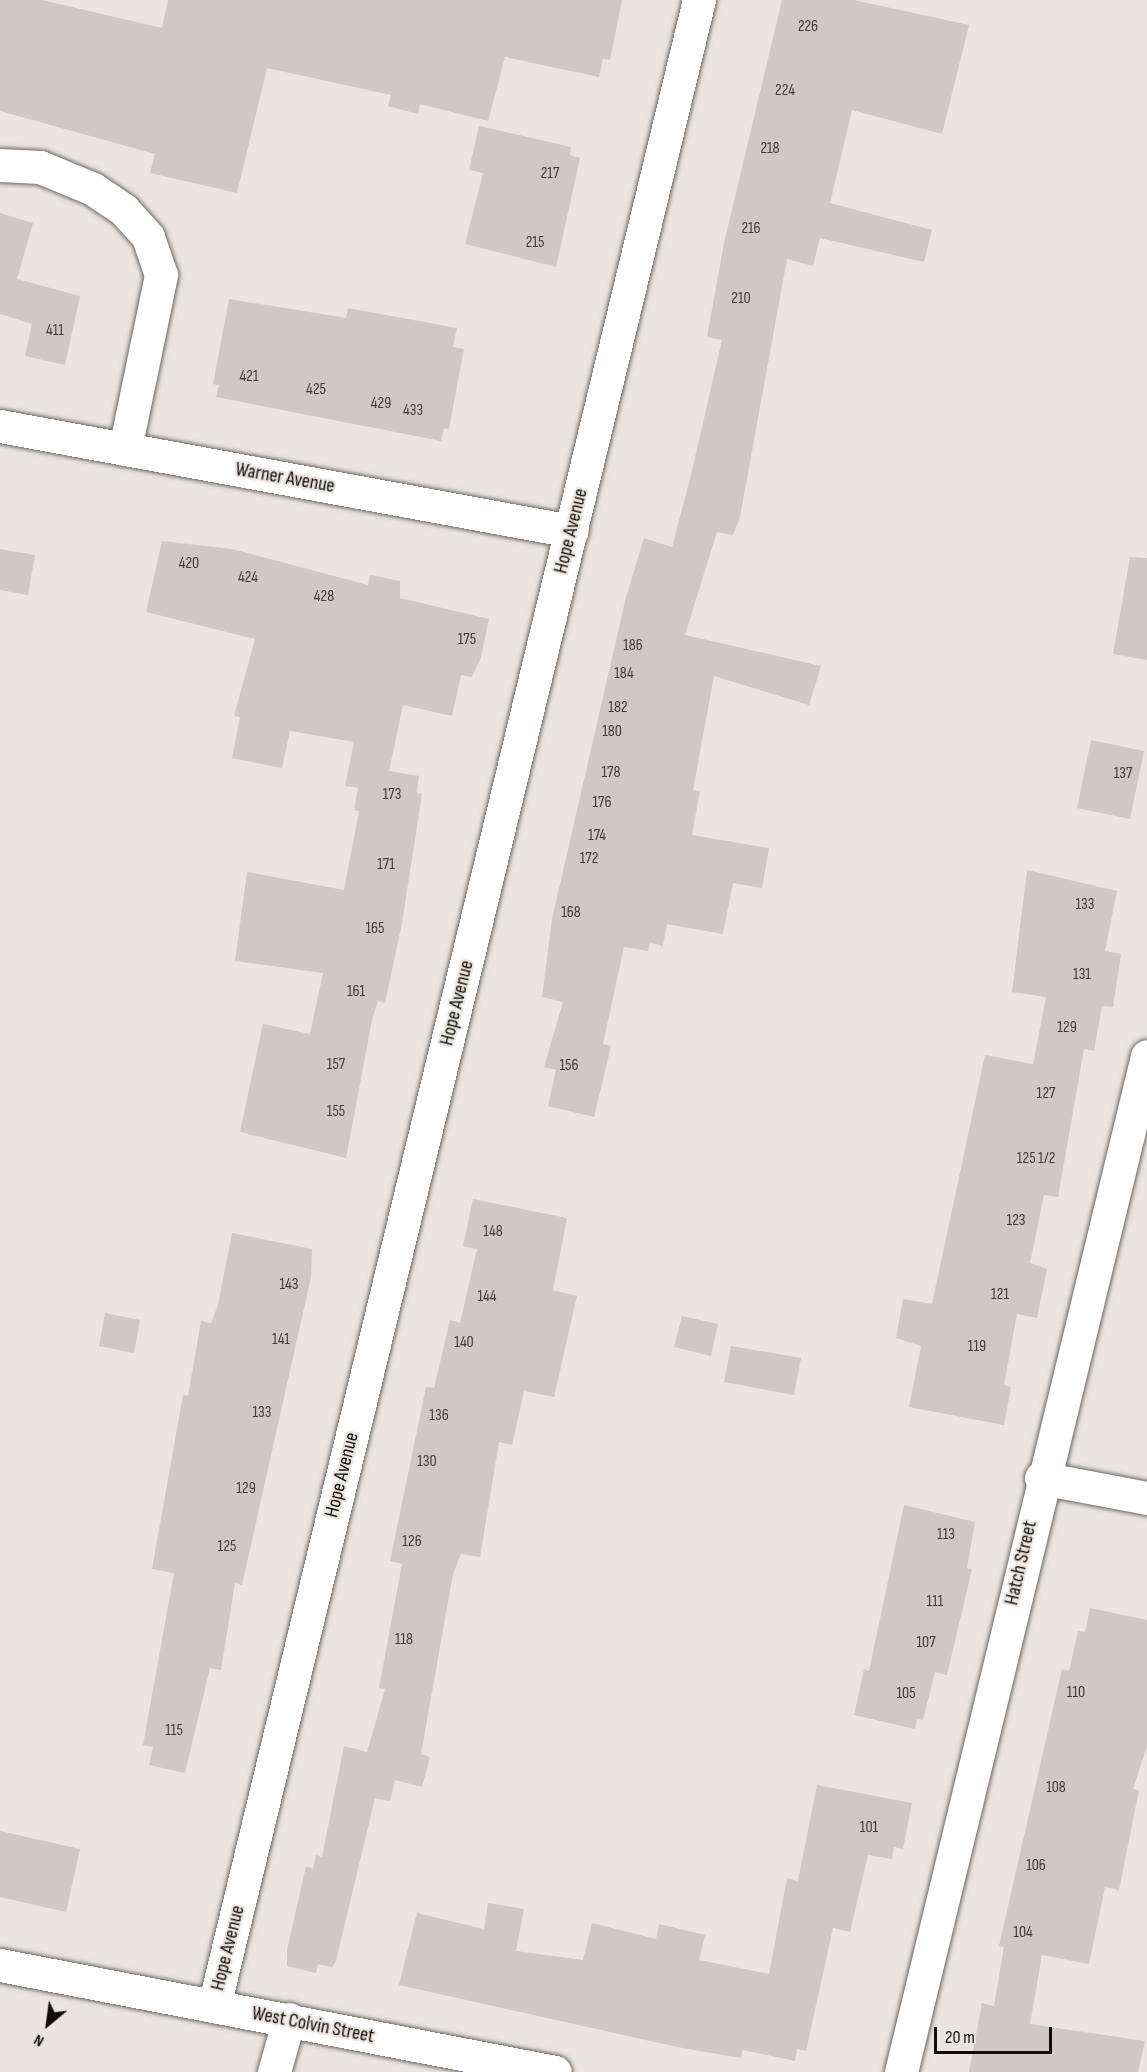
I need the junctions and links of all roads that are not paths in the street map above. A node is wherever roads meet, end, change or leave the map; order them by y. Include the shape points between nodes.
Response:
1 (699, 0) edge
2 (0, 165) edge
3 (0, 426) edge
4 (125, 449) junction
5 (571, 531) junction
6 (1147, 1056) edge
7 (1041, 1478) junction
8 (1147, 1498) edge
9 (0, 1965) edge
10 (214, 2006) junction
11 (289, 2019) junction
12 (274, 2072) edge
13 (555, 2072) edge
14 (901, 2072) edge

1 - 5 street, Hope Avenue
2 - 4 street via 40,167 93,189 124,210 148,237 161,275
3 - 4 street, Warner Avenue
4 - 5 street, Warner Avenue
5 - 10 street, Hope Avenue
6 - 7 street, Hatch Street
7 - 8 street
7 - 14 street, Hatch Street
9 - 10 street, West Colvin Street
10 - 11 street, West Colvin Street
11 - 12 street
11 - 13 street, West Colvin Street

